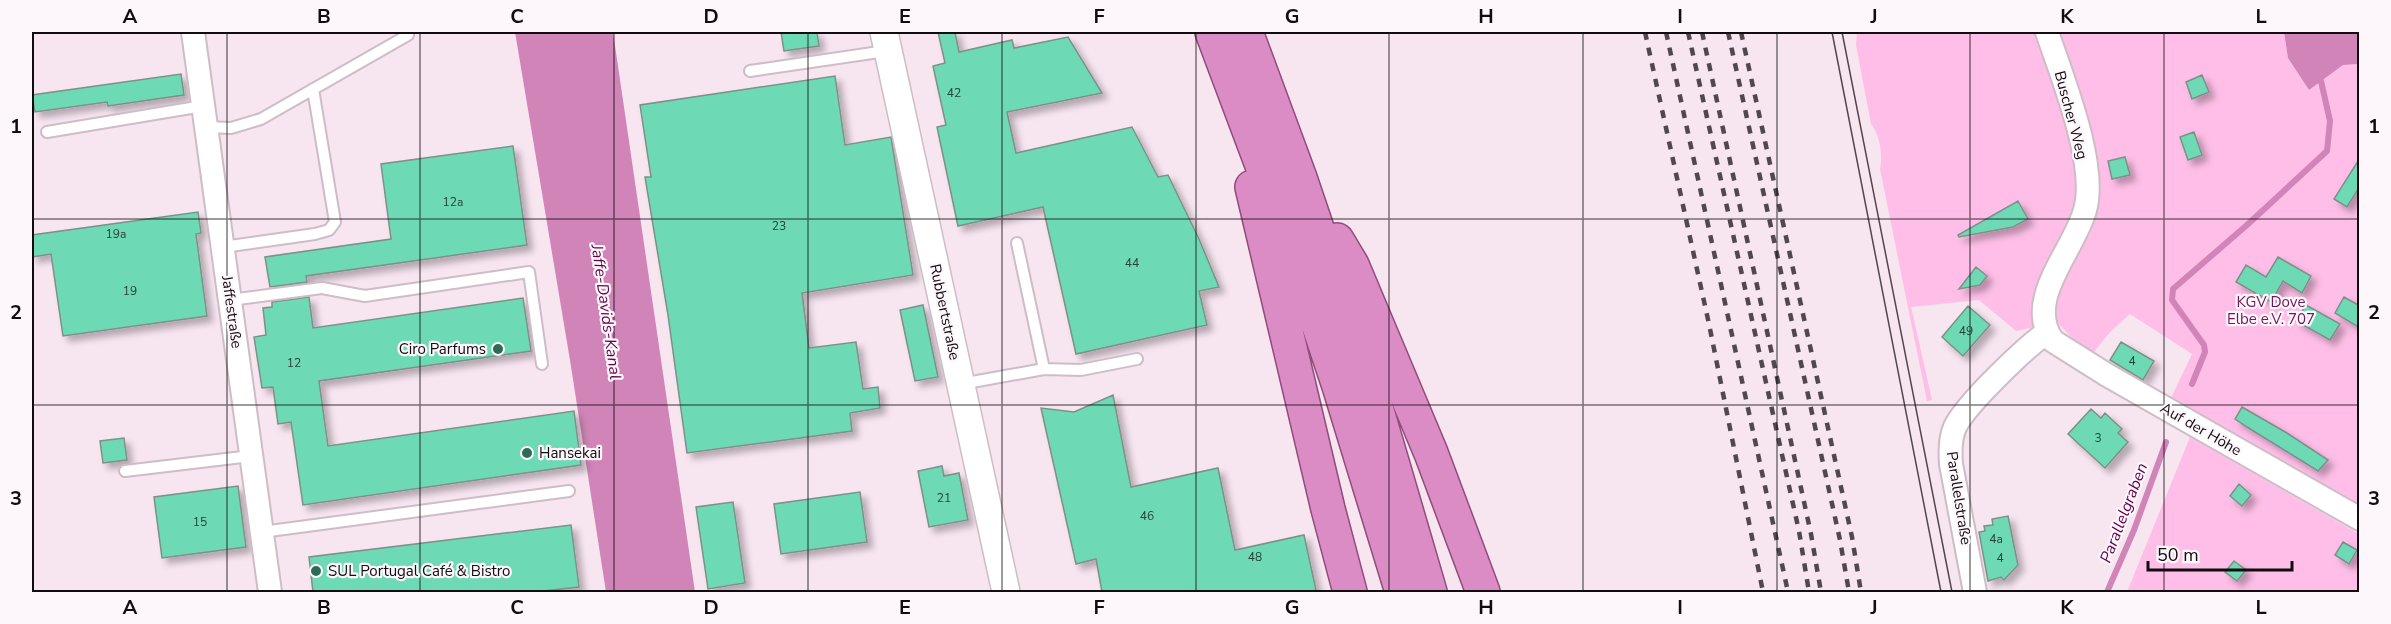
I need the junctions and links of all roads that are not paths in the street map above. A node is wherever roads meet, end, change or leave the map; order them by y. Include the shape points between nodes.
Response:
1 (193, 32) edge
2 (1212, 32) edge
3 (1246, 32) edge
4 (2047, 32) edge
5 (408, 35) dead end
6 (886, 41) edge
7 (750, 70) dead end
8 (314, 89) junction
9 (205, 117) junction
10 (1247, 129) junction
11 (47, 132) dead end
12 (1300, 178) junction
13 (1017, 243) dead end
14 (223, 247) junction
15 (230, 300) junction
16 (2046, 333) junction
17 (1137, 359) dead end
18 (542, 364) dead end
19 (1044, 369) junction
20 (961, 384) junction
21 (251, 456) junction
22 (125, 471) dead end
23 (569, 491) dead end
24 (2360, 519) edge
25 (262, 532) junction
26 (270, 592) edge
27 (1006, 592) edge
28 (1350, 592) edge
29 (1402, 592) edge
30 (1430, 592) edge
31 (1483, 592) edge
32 (1976, 592) edge

1 - 9 street, Jaffestraße
2 - 10 highway
3 - 12 highway
4 - 16 street, Buscher Weg via 2079,133 2088,185 2085,210 2043,303
5 - 8 lane
6 - 7 lane
6 - 20 street, Rubbertstraße
8 - 9 lane via 261,119 231,128
8 - 14 lane via 335,222 329,230 315,234
9 - 11 lane
9 - 14 street, Jaffestraße
10 - 28 highway via 1249,175 1261,230
10 - 29 highway via 1339,386
12 - 30 highway via 1366,374
12 - 31 highway via 1352,264 1431,453
13 - 19 lane
14 - 15 street, Jaffestraße
15 - 18 lane via 322,288 365,296 529,272
15 - 21 street, Jaffestraße
16 - 24 street, Auf der Höhe via 2107,375
16 - 32 street, Parallelstraße via 1975,401 1955,428 1951,464
17 - 19 lane via 1081,370
19 - 20 lane
20 - 27 street, Rubbertstraße
21 - 22 lane
21 - 25 street, Jaffestraße
23 - 25 lane
25 - 26 street, Jaffestraße

